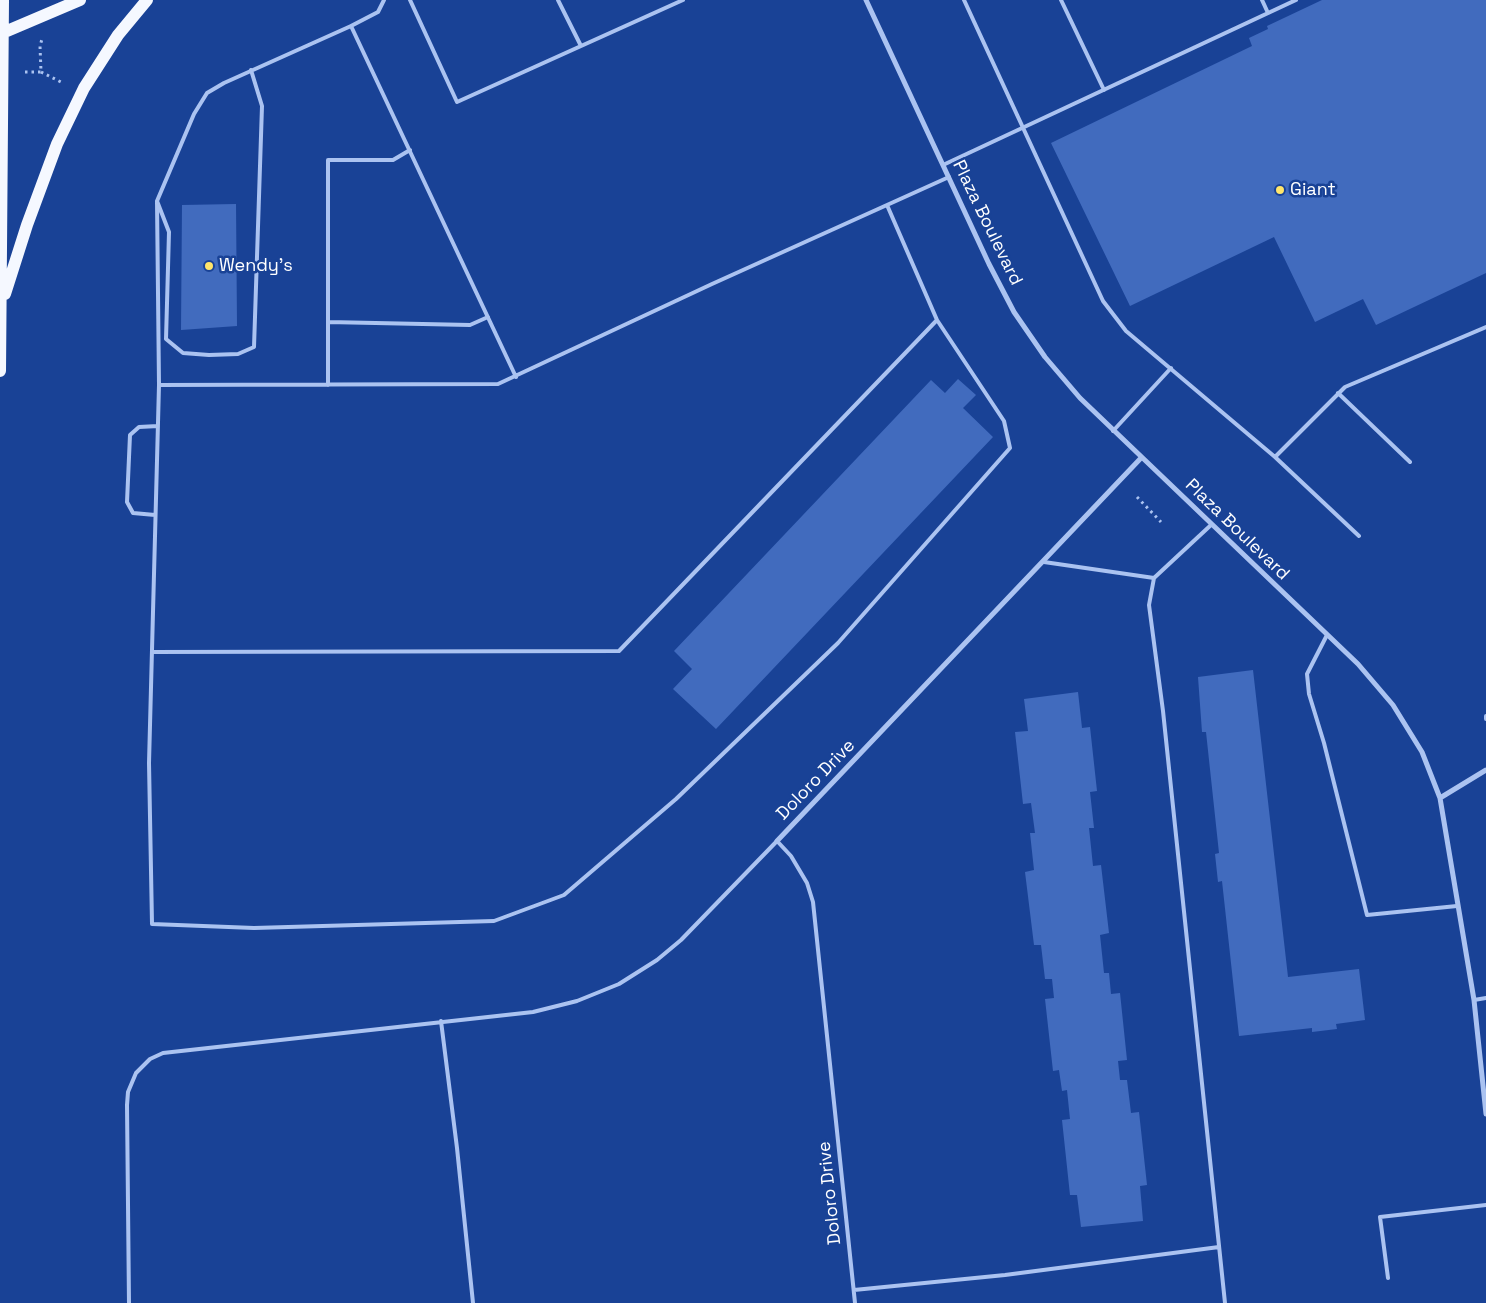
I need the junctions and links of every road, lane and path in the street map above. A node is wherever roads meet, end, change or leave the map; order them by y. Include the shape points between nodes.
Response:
1 (3, 0) edge
2 (80, 0) edge
3 (147, 0) edge
4 (384, 0) edge
5 (410, 0) edge
6 (558, 0) edge
7 (683, 0) edge
8 (866, 0) edge
9 (964, 0) edge
10 (1061, 0) edge
11 (1262, 0) edge
12 (1296, 0) edge
13 (1268, 13) junction
14 (351, 26) junction
15 (2, 33) edge
16 (43, 34) dead end
17 (581, 46) junction
18 (251, 70) junction
19 (25, 72) dead end
20 (41, 72) junction
21 (69, 86) dead end
22 (1104, 90) junction
23 (1023, 128) junction
24 (410, 150) junction
25 (943, 165) junction
26 (1, 168) edge
27 (949, 177) junction
28 (157, 201) junction
29 (887, 205) junction
30 (1, 308) edge
31 (488, 317) junction
32 (937, 320) junction
33 (328, 322) junction
34 (1486, 327) edge
35 (1171, 368) junction
36 (0, 371) edge
37 (516, 377) junction
38 (159, 385) junction
39 (328, 385) junction
40 (1338, 393) junction
41 (158, 426) junction
42 (1113, 431) junction
43 (1275, 456) junction
44 (1141, 458) junction
45 (1410, 462) dead end
46 (1137, 497) dead end
47 (155, 515) junction
48 (1162, 522) dead end
49 (1211, 525) junction
50 (1359, 536) dead end
51 (1044, 562) junction
52 (1154, 578) junction
53 (1327, 635) junction
54 (152, 652) junction
55 (1486, 770) edge
56 (1440, 798) junction
57 (777, 841) junction
58 (1457, 906) junction
59 (1486, 998) edge
60 (1474, 1000) junction
61 (441, 1020) junction
62 (1486, 1107) edge
63 (1486, 1114) edge
64 (1486, 1205) edge
65 (1219, 1247) junction
66 (1388, 1278) dead end
67 (854, 1290) junction
68 (129, 1303) edge
69 (473, 1303) edge
70 (855, 1303) edge
71 (1225, 1303) edge

1 - 15 main road
2 - 15 main road
3 - 30 main road via 118,35 84,88 57,144
4 - 14 lane via 378,12
5 - 17 lane via 456,102
6 - 17 lane
7 - 17 lane
8 - 25 street, Plaza Boulevard
9 - 23 lane
10 - 22 lane
11 - 13 lane
12 - 13 lane
13 - 22 lane
14 - 18 lane
14 - 24 lane
15 - 26 main road
16 - 20 path
18 - 28 lane via 224,83 200,102
18 - 28 lane via 262,106 254,348 238,354 192,354 183,353 166,339 169,232
19 - 20 path
20 - 21 path
22 - 23 lane
23 - 25 lane
23 - 35 lane via 1103,301 1126,331
24 - 31 lane
24 - 33 lane via 393,160 328,160
25 - 27 street, Plaza Boulevard
26 - 30 main road
27 - 29 lane
27 - 42 street, Plaza Boulevard via 1014,312 1045,357
28 - 38 lane
29 - 32 lane
29 - 37 lane via 647,313
30 - 36 main road
31 - 33 lane via 470,325
31 - 37 lane
32 - 54 lane via 619,651
32 - 54 lane via 1004,421 1010,448 838,643 676,798 564,895 494,921 254,928 152,924 149,763
33 - 39 lane
34 - 40 lane via 1345,386
35 - 42 lane
35 - 43 lane
37 - 39 lane via 498,384
38 - 39 lane
38 - 41 lane
40 - 43 lane
40 - 45 lane
41 - 47 lane
41 - 47 lane via 139,427 130,435 127,502 133,513
42 - 44 street, Plaza Boulevard
43 - 50 lane
44 - 49 street, Plaza Boulevard
44 - 51 street, Doloro Drive
46 - 48 path
47 - 54 lane
49 - 52 lane
49 - 53 street, Plaza Boulevard
51 - 52 lane
51 - 57 street, Doloro Drive
52 - 65 lane via 1149,605
53 - 56 street, Plaza Boulevard via 1358,664 1393,705 1422,752
53 - 58 lane via 1307,674 1309,694 1367,915
55 - 56 street
56 - 58 street, Plaza Boulevard
57 - 61 lane via 681,940 619,984 577,1001 533,1012
57 - 67 lane, Doloro Drive via 807,882 813,902
58 - 60 street, Plaza Boulevard
59 - 60 lane
60 - 62 street, Plaza Boulevard
61 - 68 lane via 163,1053 150,1059 136,1073 128,1092
61 - 69 lane
62 - 63 street, Plaza Boulevard
64 - 66 lane via 1380,1217
65 - 67 lane
65 - 71 lane
67 - 70 lane, Doloro Drive

